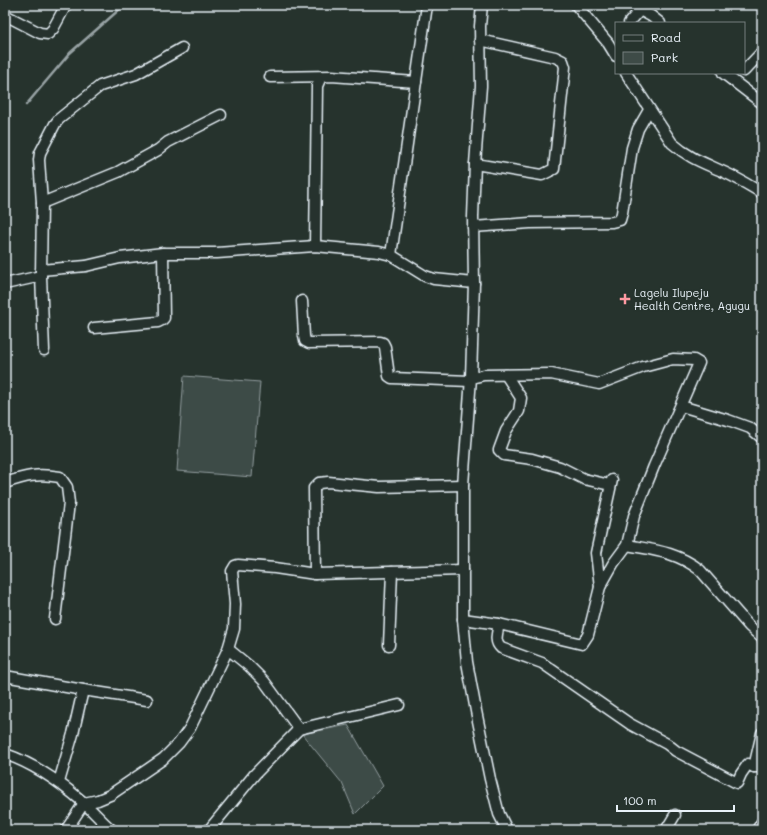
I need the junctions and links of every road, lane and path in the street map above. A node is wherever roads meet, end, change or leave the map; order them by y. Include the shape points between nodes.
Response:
1 (66, 5) edge
2 (427, 5) edge
3 (482, 5) edge
4 (576, 5) edge
5 (5, 15) edge
6 (630, 22) edge
7 (659, 22) edge
8 (480, 40) junction
9 (612, 40) edge
10 (182, 48) dead end
11 (615, 52) edge
12 (762, 52) edge
13 (745, 70) edge
14 (627, 74) edge
15 (724, 74) edge
16 (741, 74) edge
17 (270, 77) dead end
18 (321, 77) junction
19 (416, 82) junction
20 (734, 82) junction
21 (762, 103) edge
22 (649, 110) junction
23 (222, 115) dead end
24 (474, 164) junction
25 (762, 193) edge
26 (42, 203) junction
27 (473, 227) junction
28 (315, 246) junction
29 (163, 253) junction
30 (391, 255) junction
31 (41, 273) junction
32 (474, 283) junction
33 (5, 284) edge
34 (302, 302) dead end
35 (94, 328) dead end
36 (44, 350) dead end
37 (506, 375) junction
38 (470, 379) junction
39 (681, 406) junction
40 (762, 438) edge
41 (5, 483) edge
42 (463, 485) junction
43 (626, 545) junction
44 (463, 570) junction
45 (392, 572) junction
46 (315, 574) junction
47 (600, 587) junction
48 (55, 619) dead end
49 (463, 619) junction
50 (499, 624) junction
51 (762, 638) edge
52 (389, 645) dead end
53 (228, 649) junction
54 (5, 676) edge
55 (83, 690) junction
56 (147, 700) dead end
57 (399, 705) dead end
58 (299, 729) junction
59 (762, 733) edge
60 (5, 754) edge
61 (758, 767) edge
62 (59, 782) junction
63 (84, 803) junction
64 (675, 815) dead end
65 (762, 822) edge
66 (66, 830) edge
67 (112, 830) edge
68 (209, 830) edge
69 (506, 830) edge
70 (666, 830) edge
71 (757, 830) edge

1 - 5 street via 48,34 40,33
2 - 19 street
3 - 8 street
4 - 9 street
6 - 7 street via 640,10
8 - 24 street via 481,86
8 - 24 street via 555,57 563,61 565,67 554,169 542,175
9 - 11 street
10 - 26 street via 136,74 100,86 59,119 40,153
12 - 13 street
14 - 22 street
15 - 20 street
16 - 20 street
17 - 18 street
18 - 19 street
18 - 28 street via 317,86
19 - 30 street
20 - 21 street
22 - 25 street via 672,143 682,152
22 - 27 street via 638,129 632,148 620,220
23 - 26 street via 168,142 118,172
24 - 27 street
26 - 31 street
27 - 32 street
28 - 29 street
28 - 30 street
29 - 31 street via 120,258
29 - 35 street via 164,318 158,322
30 - 32 street via 425,276
31 - 33 street
31 - 36 street
32 - 38 street
34 - 38 street via 304,336 308,343 380,342 385,346 392,378
37 - 38 street via 484,375
37 - 39 street via 551,374 599,384 643,367 673,359 694,360 699,363
37 - 47 street via 521,398 519,411 498,450 504,455 532,459 584,479 611,483 596,552
38 - 42 street
39 - 40 street via 750,428
39 - 43 street via 634,516
41 - 48 street via 30,475 47,475 60,477 67,487 69,503
42 - 44 street
42 - 46 street via 379,487 319,483 314,488
43 - 47 street
43 - 51 street via 672,554 691,563
44 - 45 street
44 - 49 street
45 - 46 street
45 - 52 street
46 - 53 street via 275,568 234,566 232,571 235,617
47 - 50 street via 588,635 582,644
49 - 50 street
49 - 69 street via 476,711 490,779
50 - 61 street via 496,641 501,648 542,663 630,724 676,751 738,783 748,764
53 - 58 street via 264,681
53 - 63 street via 190,728 179,743 163,759 110,795
54 - 55 street
55 - 56 street
55 - 62 street
57 - 58 street
58 - 68 street via 255,774
59 - 61 street
60 - 62 street
62 - 63 street
63 - 66 street
63 - 67 street
64 - 70 street
65 - 71 street

